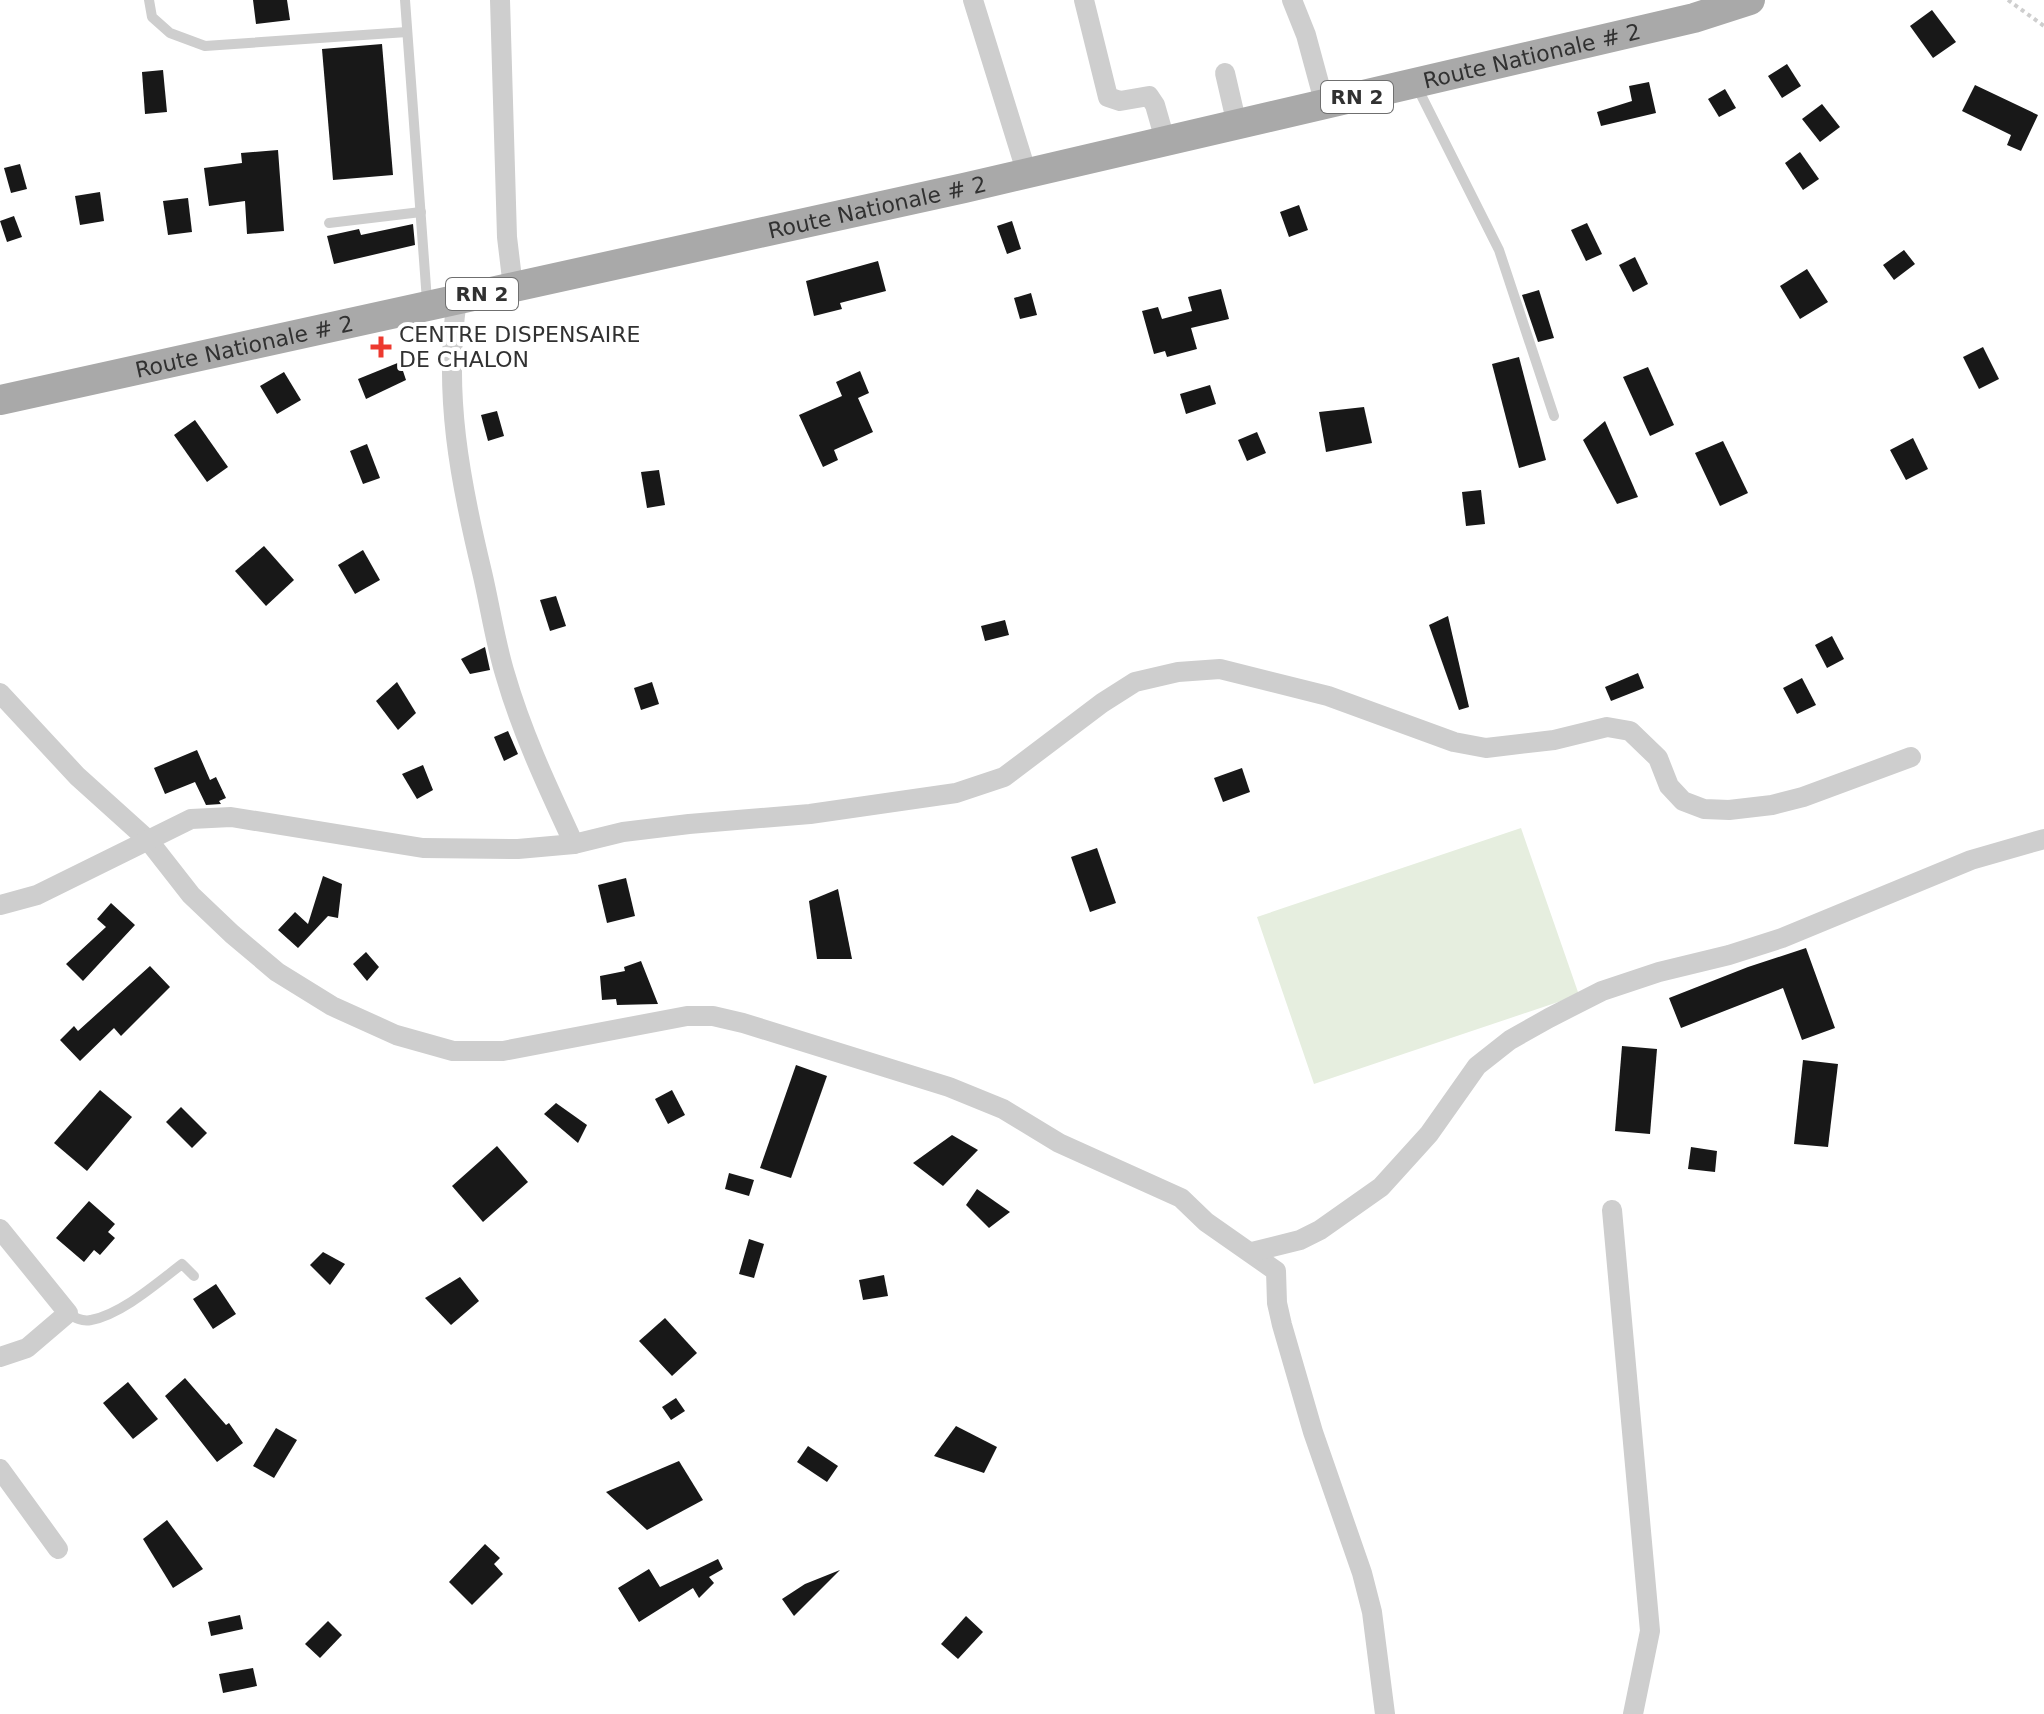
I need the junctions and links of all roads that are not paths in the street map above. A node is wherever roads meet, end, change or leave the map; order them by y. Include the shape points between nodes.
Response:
1 (149, 0) edge
2 (405, 0) edge
3 (500, 0) edge
4 (973, 0) edge
5 (1084, 0) edge
6 (1292, 0) edge
7 (1750, 0) edge
8 (1692, 9) edge
9 (407, 32) junction
10 (1225, 73) dead end
11 (1416, 83) junction
12 (1325, 105) junction
13 (1237, 125) junction
14 (1165, 140) junction
15 (1027, 174) junction
16 (421, 212) junction
17 (329, 223) dead end
18 (513, 287) junction
19 (442, 303) junction
20 (0, 400) edge
21 (1554, 416) dead end
22 (0, 693) edge
23 (1911, 757) dead end
24 (2044, 839) edge
25 (148, 840) junction
26 (574, 844) junction
27 (0, 905) edge
28 (1612, 1210) dead end
29 (0, 1229) edge
30 (1252, 1252) junction
31 (194, 1276) dead end
32 (68, 1313) junction
33 (0, 1357) edge
34 (0, 1469) edge
35 (58, 1549) dead end
36 (1385, 1714) edge
37 (1633, 1714) edge

1 - 9 lane via 152,17 170,33 205,46
2 - 9 lane
3 - 18 street
4 - 15 street
5 - 14 street via 1108,97 1120,101 1149,96
6 - 12 street
7 - 8 main road, Route Nationale # 2 / RN 2
8 - 11 main road, Route Nationale # 2 / RN 2
9 - 16 lane
10 - 13 street
11 - 12 main road, Route Nationale # 2 / RN 2
11 - 21 lane via 1499,250
12 - 13 main road, Route Nationale # 2 / RN 2
13 - 14 main road, Route Nationale # 2 / RN 2
14 - 15 main road, Route Nationale # 2 / RN 2
15 - 18 main road, Route Nationale # 2 / RN 2
16 - 17 lane
16 - 19 lane
18 - 19 main road, Route Nationale # 2 / RN 2
19 - 20 main road, Route Nationale # 2 / RN 2
19 - 26 street via 469,519 505,673 537,766
22 - 25 street via 77,776
23 - 26 street via 1772,805 1704,809 1683,801 1669,786 1658,758 1630,731 1607,727 1486,748 1454,742 1328,696 1220,669 1135,682 1004,777 956,793 623,832
24 - 30 street via 1971,860 1782,938 1602,991 1549,1018 1477,1066 1429,1134 1381,1187 1320,1230
25 - 26 street via 191,819 231,817 423,848
25 - 27 street via 37,895
25 - 30 street via 191,895 277,972 332,1006 396,1035 453,1051 503,1051 687,1016 743,1023 1003,1109 1059,1143 1181,1198
28 - 37 street via 1650,1631
29 - 32 street
30 - 36 street via 1276,1271 1282,1325 1372,1612
31 - 32 lane via 182,1264 128,1304 92,1320
32 - 33 street via 27,1348
34 - 35 street

